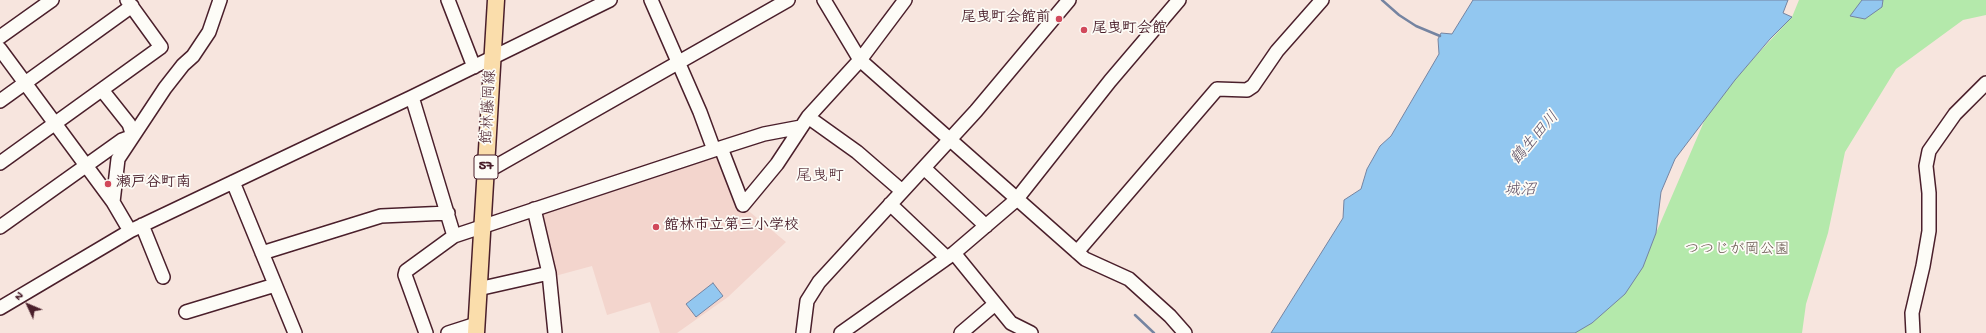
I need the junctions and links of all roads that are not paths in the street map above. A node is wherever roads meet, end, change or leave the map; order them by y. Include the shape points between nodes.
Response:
1 (52, 0) edge
2 (220, 0) edge
3 (448, 0) edge
4 (496, 0) edge
5 (610, 0) edge
6 (651, 0) edge
7 (788, 0) edge
8 (824, 0) edge
9 (905, 0) edge
10 (1069, 0) edge
11 (1179, 0) edge
12 (1322, 0) edge
13 (129, 3) edge
14 (0, 37) edge
15 (0, 48) edge
16 (492, 57) junction
17 (860, 60) junction
18 (678, 62) junction
19 (474, 67) junction
20 (25, 83) junction
21 (1986, 83) edge
22 (102, 90) junction
23 (412, 98) junction
24 (0, 101) edge
25 (805, 122) junction
26 (55, 123) junction
27 (133, 136) junction
28 (949, 140) junction
29 (718, 149) junction
30 (0, 163) edge
31 (85, 165) junction
32 (924, 168) junction
33 (486, 172) junction
34 (233, 182) junction
35 (902, 191) junction
36 (1016, 200) junction
37 (113, 202) junction
38 (890, 204) junction
39 (534, 209) junction
40 (448, 213) junction
41 (142, 225) junction
42 (986, 226) junction
43 (0, 227) edge
44 (483, 227) junction
45 (130, 231) junction
46 (454, 236) junction
47 (1077, 252) junction
48 (262, 253) junction
49 (951, 256) junction
50 (549, 273) junction
51 (163, 277) dead end
52 (275, 285) junction
53 (478, 289) junction
54 (2, 304) edge
55 (995, 304) junction
56 (186, 312) dead end
57 (476, 329) edge
58 (293, 332) edge
59 (422, 332) edge
60 (448, 333) edge
61 (555, 333) edge
62 (803, 333) edge
63 (841, 333) edge
64 (960, 333) edge
65 (1031, 333) edge
66 (1185, 333) edge
67 (1913, 333) edge

1 - 14 street
2 - 27 street via 209,32 193,56 165,88
3 - 19 street
4 - 16 main road, 館林藤岡線 / 57
5 - 16 street
6 - 18 street
7 - 18 street
8 - 17 street
9 - 17 street
10 - 28 street
11 - 36 street
12 - 47 street via 1277,51 1253,86 1247,90 1217,88
13 - 20 street
13 - 22 street via 161,46
15 - 20 street
16 - 19 street
16 - 33 main road, 館林藤岡線 / 57
17 - 25 street
17 - 28 street
18 - 29 street
18 - 33 street
19 - 23 street
20 - 24 street
20 - 26 street
21 - 67 street via 1955,114 1929,151 1926,166 1929,231 1912,313
22 - 26 street
22 - 27 street via 129,124
23 - 34 street
23 - 40 street
25 - 29 street
25 - 29 street via 743,205
25 - 35 street via 857,152
26 - 30 street
26 - 31 street
27 - 31 street via 122,140
27 - 37 street via 118,159
28 - 32 street
28 - 36 street
29 - 39 street
31 - 37 street
31 - 43 street
32 - 35 street
32 - 42 street
33 - 44 main road, 館林藤岡線 / 57
34 - 41 street
34 - 48 street
35 - 38 street
36 - 42 street
36 - 47 street
37 - 45 street
38 - 49 street
38 - 62 street via 814,288 803,317
39 - 44 street
39 - 50 street
40 - 46 street
40 - 48 street via 381,216
41 - 45 street
41 - 51 street
42 - 49 street
44 - 46 street
44 - 53 main road, 館林藤岡線 / 57
45 - 54 street
46 - 59 street via 406,271
47 - 66 street via 1085,260 1128,279 1170,316
48 - 52 street
49 - 55 street
49 - 63 street
50 - 53 street
50 - 61 street
52 - 56 street
52 - 58 street
53 - 57 main road, 館林藤岡線 / 57
55 - 64 street
55 - 65 street via 1011,323
57 - 60 street

